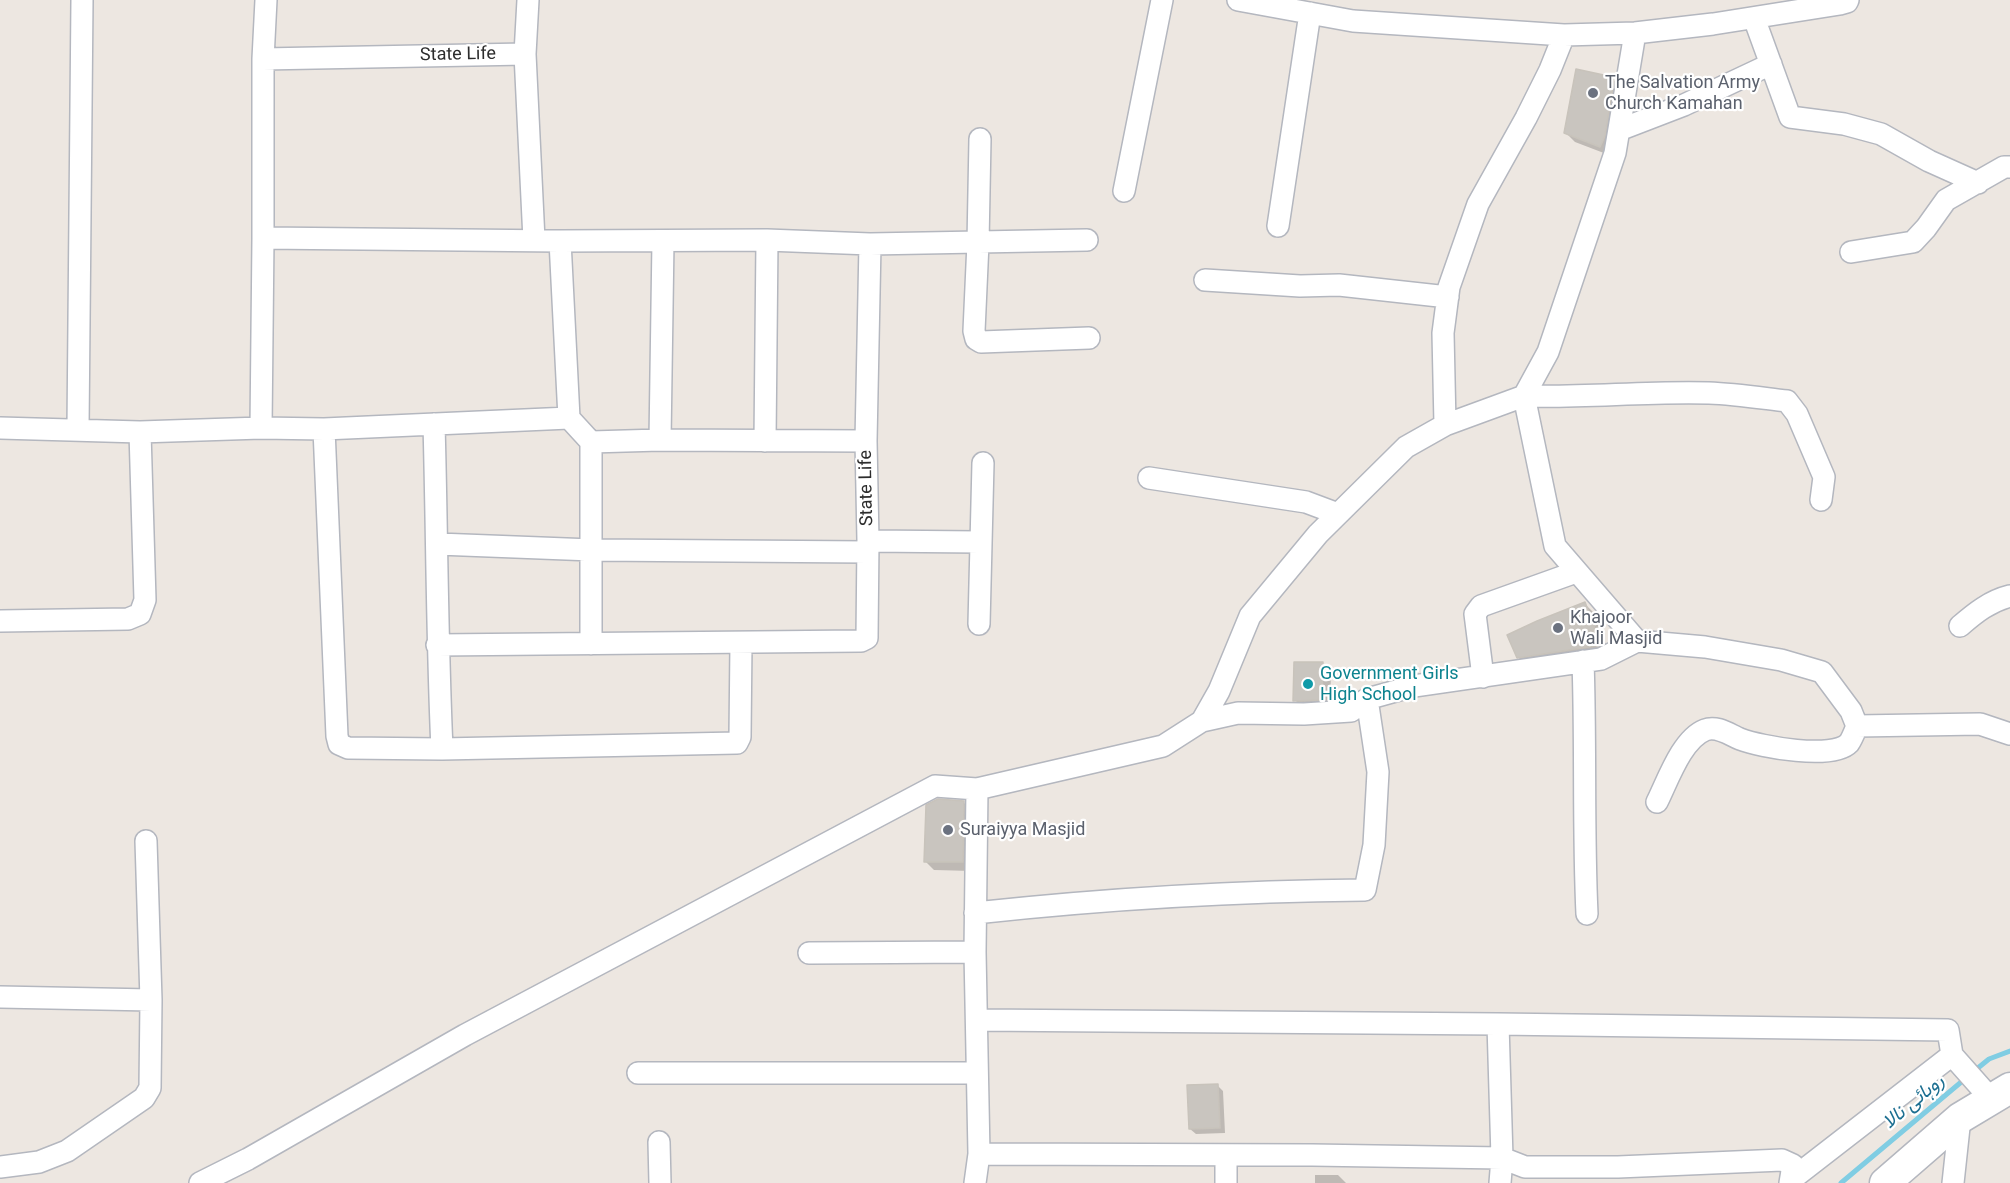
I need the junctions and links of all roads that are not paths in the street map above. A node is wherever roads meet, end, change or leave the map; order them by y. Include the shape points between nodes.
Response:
1 (82, 0) edge
2 (266, 0) edge
3 (528, 0) edge
4 (1162, 0) edge
5 (1238, 0) edge
6 (1848, 0) edge
7 (1310, 13) junction
8 (1754, 18) junction
9 (1635, 33) junction
10 (1564, 35) junction
11 (525, 54) junction
12 (263, 59) junction
13 (1771, 64) junction
14 (1619, 130) junction
15 (980, 140) dead end
16 (2010, 167) edge
17 (1978, 183) junction
18 (1124, 191) dead end
19 (1278, 226) dead end
20 (263, 238) junction
21 (534, 240) junction
22 (766, 240) junction
23 (1087, 240) dead end
24 (663, 241) junction
25 (560, 242) junction
26 (978, 243) junction
27 (870, 244) junction
28 (1851, 252) dead end
29 (1205, 280) dead end
30 (1448, 297) junction
31 (1089, 338) dead end
32 (1524, 396) junction
33 (570, 418) junction
34 (434, 424) junction
35 (1445, 425) junction
36 (0, 428) edge
37 (261, 428) junction
38 (78, 429) junction
39 (324, 429) junction
40 (140, 432) junction
41 (660, 440) junction
42 (765, 441) junction
43 (866, 441) junction
44 (591, 442) junction
45 (983, 463) dead end
46 (1149, 478) dead end
47 (1821, 500) dead end
48 (1338, 514) junction
49 (980, 542) junction
50 (438, 544) junction
51 (868, 546) junction
52 (592, 550) junction
53 (1576, 572) junction
54 (2010, 596) edge
55 (0, 621) edge
56 (979, 624) dead end
57 (1960, 626) dead end
58 (1637, 641) junction
59 (741, 643) junction
60 (591, 644) junction
61 (437, 645) junction
62 (1583, 662) junction
63 (1483, 677) junction
64 (1367, 699) junction
65 (1202, 721) junction
66 (1857, 726) junction
67 (2010, 734) edge
68 (442, 749) junction
69 (977, 789) junction
70 (1657, 801) dead end
71 (146, 842) dead end
72 (975, 913) junction
73 (1587, 914) dead end
74 (975, 952) junction
75 (809, 953) dead end
76 (0, 997) edge
77 (151, 1000) junction
78 (977, 1020) junction
79 (1498, 1024) junction
80 (1955, 1058) junction
81 (638, 1073) dead end
82 (977, 1073) junction
83 (1995, 1092) edge
84 (1960, 1118) junction
85 (660, 1142) dead end
86 (979, 1154) junction
87 (1226, 1155) junction
88 (1502, 1158) junction
89 (0, 1167) edge
90 (1791, 1181) edge
91 (200, 1183) edge
92 (660, 1183) edge
93 (975, 1183) edge
94 (1226, 1183) edge
95 (1500, 1183) edge
96 (1885, 1183) edge
97 (1953, 1183) edge

1 - 38 street
2 - 12 street
3 - 11 street
4 - 18 street
5 - 7 street
6 - 8 street
7 - 10 street via 1353,21
7 - 19 street
8 - 9 street
8 - 13 street
9 - 10 street
9 - 14 street
10 - 30 street via 1526,118 1478,204
11 - 12 street, State Life
11 - 21 street
12 - 20 street
13 - 14 street
13 - 17 street via 1790,117 1844,124 1881,134
14 - 32 street via 1615,153 1548,352
15 - 26 street
16 - 17 street
17 - 28 street via 1946,200 1913,242
20 - 21 street
20 - 37 street
21 - 25 street
22 - 24 street
22 - 27 street
22 - 42 street
23 - 26 street
24 - 25 street
24 - 41 street
25 - 33 street
26 - 27 street
26 - 31 street via 976,339 981,342
27 - 43 street, State Life
29 - 30 street via 1339,285
30 - 35 street via 1443,333
32 - 35 street
32 - 47 street via 1710,393 1787,401 1797,414 1824,477
32 - 53 street via 1555,546
33 - 34 street
33 - 44 street
34 - 39 street
34 - 50 street
35 - 48 street via 1406,447
36 - 38 street
37 - 39 street
37 - 40 street
38 - 40 street
39 - 68 street via 339,744 348,748
40 - 55 street via 145,600 140,614 128,619
41 - 42 street
41 - 44 street
42 - 43 street
43 - 51 street, State Life
44 - 52 street
45 - 49 street
46 - 48 street via 1306,502
48 - 65 street via 1250,616
49 - 51 street
49 - 56 street
50 - 52 street
50 - 61 street
51 - 52 street
51 - 59 street, State Life via 867,639
52 - 60 street
53 - 58 street
53 - 63 street via 1481,606 1474,614
54 - 57 street via 1976,612
58 - 62 street via 1601,659
58 - 66 street via 1705,647 1781,660 1822,672 1851,711
59 - 60 street, State Life
59 - 68 street via 738,743
60 - 61 street, State Life
61 - 68 street
62 - 63 street
62 - 73 street
63 - 64 street via 1414,686
64 - 65 street via 1351,711 1238,713
64 - 72 street via 1378,772 1374,845 1365,890 1088,901
65 - 69 street via 1162,746
66 - 67 street via 1980,724
66 - 70 street via 1848,743 1834,751 1770,747 1706,729 1684,746
69 - 72 street
69 - 91 street via 935,786 465,1035
71 - 77 street
72 - 74 street
74 - 75 street
74 - 78 street
76 - 77 street
77 - 89 street via 150,1088 144,1098 67,1151 39,1162
78 - 79 street
78 - 82 street
79 - 80 street via 1948,1030
79 - 88 street
80 - 83 street
80 - 90 street
81 - 82 street
82 - 86 street
83 - 84 street
84 - 96 street
84 - 97 street
85 - 92 street
86 - 87 street
86 - 93 street
87 - 88 street
87 - 94 street
88 - 90 street via 1525,1167 1782,1160 1793,1165
88 - 95 street

